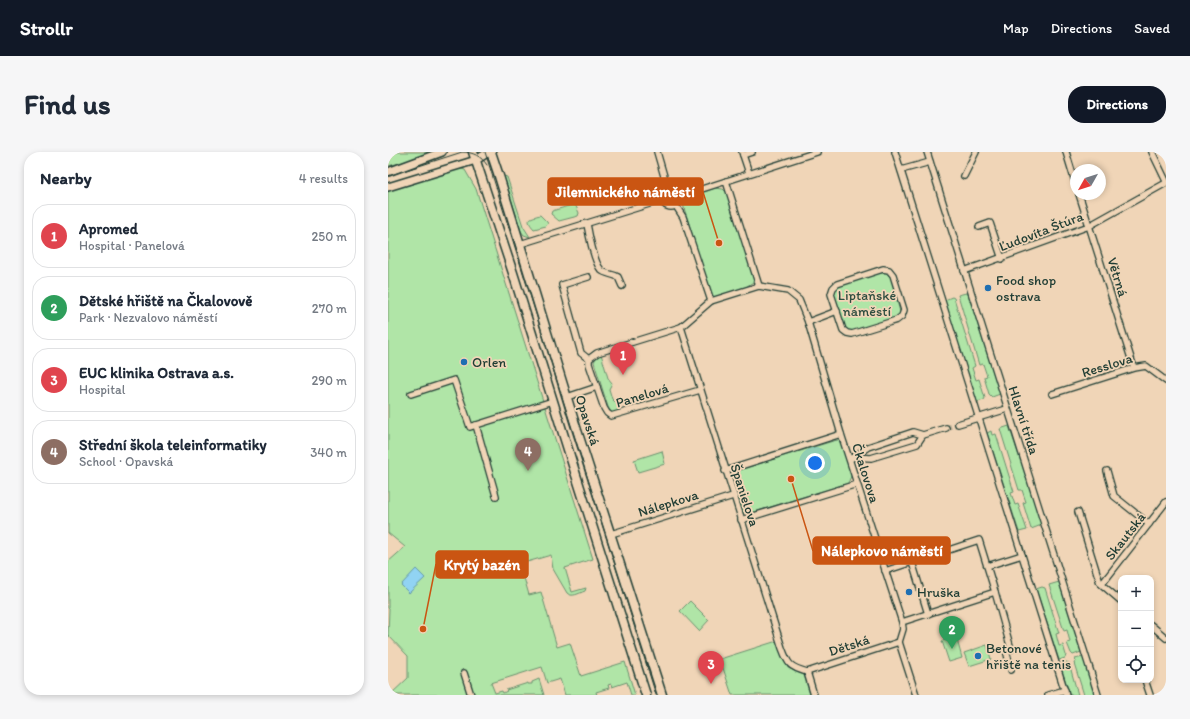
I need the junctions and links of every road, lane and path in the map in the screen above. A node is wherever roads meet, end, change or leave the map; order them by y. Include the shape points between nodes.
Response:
1 (442, 152) edge
2 (490, 152) edge
3 (657, 152) edge
4 (752, 152) edge
5 (817, 152) edge
6 (896, 152) edge
7 (927, 152) edge
8 (976, 152) edge
9 (1066, 152) edge
10 (1152, 152) edge
11 (743, 153) edge
12 (477, 156) edge
13 (930, 162) junction
14 (1070, 165) edge
15 (901, 170) junction
16 (388, 172) edge
17 (749, 174) junction
18 (964, 176) dead end
19 (726, 181) junction
20 (1166, 182) edge
21 (388, 187) edge
22 (668, 190) junction
23 (680, 196) junction
24 (662, 200) junction
25 (1081, 200) edge
26 (676, 206) junction
27 (587, 224) junction
28 (1089, 226) junction
29 (980, 227) dead end
30 (520, 244) junction
31 (1002, 258) junction
32 (964, 272) junction
33 (588, 277) dead end
34 (622, 286) dead end
35 (759, 286) junction
36 (711, 301) junction
37 (837, 311) junction
38 (808, 322) junction
39 (681, 327) junction
40 (589, 359) junction
41 (1134, 368) junction
42 (1166, 381) edge
43 (597, 387) junction
44 (700, 390) junction
45 (411, 394) dead end
46 (1052, 394) dead end
47 (567, 397) junction
48 (553, 401) junction
49 (1008, 409) junction
50 (979, 418) junction
51 (958, 424) tunnel mouth
52 (476, 425) junction
53 (946, 428) tunnel mouth
54 (841, 434) junction
55 (923, 435) junction
56 (851, 458) junction
57 (725, 471) junction
58 (1107, 471) dead end
59 (857, 484) junction
60 (496, 496) dead end
61 (733, 496) junction
62 (1166, 502) edge
63 (1078, 512) dead end
64 (741, 520) junction
65 (1149, 524) junction
66 (611, 534) junction
67 (1022, 555) junction
68 (912, 562) junction
69 (987, 566) junction
70 (885, 571) junction
71 (1102, 584) junction
72 (995, 592) junction
73 (1118, 598) edge
74 (928, 614) junction
75 (902, 622) junction
76 (1154, 628) edge
77 (1166, 638) edge
78 (899, 642) junction
79 (1011, 670) dead end
80 (806, 672) junction
81 (464, 673) dead end
82 (1146, 683) edge
83 (1066, 692) edge
84 (471, 695) edge
85 (646, 695) edge
86 (662, 695) edge
87 (814, 695) edge
88 (916, 695) edge
89 (1048, 695) edge
90 (1098, 695) edge
91 (1150, 695) edge

1 - 16 street
2 - 12 street
2 - 30 main road, Opavská
3 - 22 street
4 - 11 street
5 - 17 street
6 - 15 street
7 - 13 street, Hlavní třída
8 - 18 street
9 - 14 street
10 - 20 street
11 - 17 street
12 - 21 street
12 - 48 main road, Opavská
13 - 15 street
13 - 32 street, Hlavní třída
15 - 50 street
17 - 19 street
19 - 23 street
19 - 35 street
20 - 28 street, Ľudovíta Štúra
22 - 23 street via 675,190
22 - 24 street via 663,194
23 - 26 street
24 - 26 street via 664,205
24 - 27 street
25 - 28 street, Větrná
26 - 36 street via 683,217
27 - 30 street
27 - 34 street via 598,265 601,270 618,277
28 - 31 street, Ľudovíta Štúra
28 - 41 street, Větrná
29 - 31 street via 990,223
30 - 47 main road, Opavská
31 - 32 street, Ľudovíta Štúra
32 - 49 street, Hlavní třída
33 - 40 street, Panelová via 562,286 582,353
35 - 36 street
35 - 38 street, Čkalovova via 788,291 799,300
36 - 39 street
37 - 37 street via 843,330 852,334 898,320 904,310 893,275 889,270 883,269 836,284 831,294
37 - 38 street
38 - 54 street, Čkalovova
39 - 40 street via 595,354
39 - 44 street, Španielova
40 - 43 street, Panelová
41 - 42 street, Resslova via 1146,366
41 - 46 street, Resslova
43 - 44 street, Panelová via 605,410 613,417
43 - 47 street
44 - 57 street, Španielova
45 - 52 street via 454,380 469,426
47 - 66 main road, Opavská
48 - 52 street, Opavská
48 - 85 main road, Opavská
49 - 50 street
49 - 90 street, Hlavní třída
50 - 51 street
50 - 67 street
52 - 60 street
53 - 55 street
54 - 56 street, Čkalovova
54 - 57 street
55 - 56 street via 913,432 868,447
55 - 56 street via 917,444 871,458
56 - 59 street, Čkalovova
57 - 61 street, Španielova
58 - 65 street via 1114,496
59 - 64 street
59 - 70 street, Čkalovova
61 - 64 street, Španielova
61 - 66 street, Nálepkova
62 - 65 street, Skautská
63 - 71 street
64 - 80 street, Španielova via 788,663 793,668
65 - 71 street, Skautská
66 - 86 main road, Opavská
67 - 69 street
67 - 83 street
68 - 69 street via 979,540
68 - 70 street
68 - 74 street
69 - 72 street
70 - 75 street, Čkalovova
71 - 73 street
72 - 74 street
72 - 79 street via 1011,649 1006,650
74 - 75 street
75 - 78 street, Čkalovova
76 - 77 street
78 - 80 street, Dětská
78 - 88 street, Čkalovova
80 - 87 street
81 - 84 street
82 - 91 street
83 - 89 street

